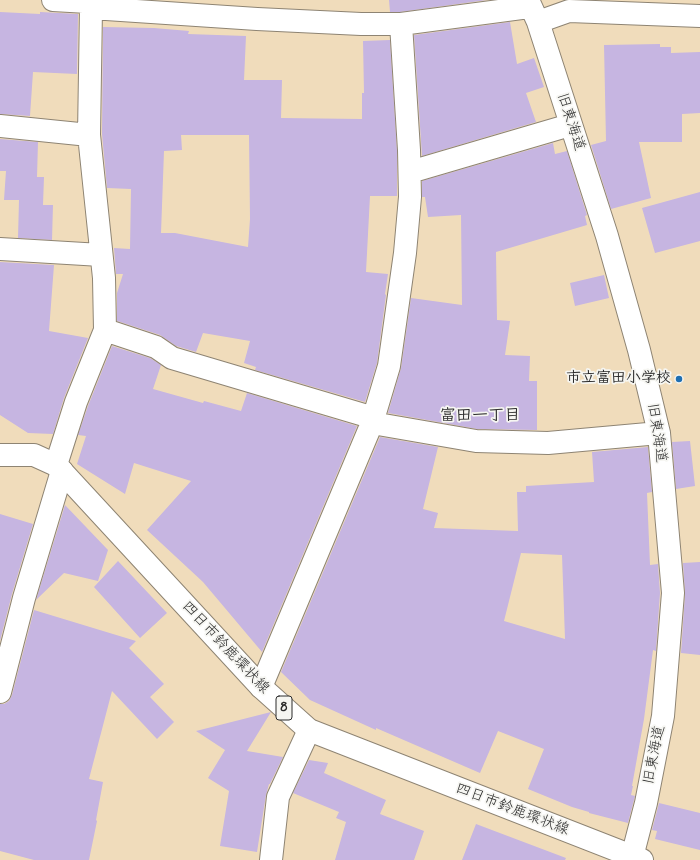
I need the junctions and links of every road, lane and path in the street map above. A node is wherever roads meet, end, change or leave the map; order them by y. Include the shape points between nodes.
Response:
1 (60, 0) edge
2 (92, 8) junction
3 (532, 10) edge
4 (700, 16) edge
5 (401, 24) junction
6 (570, 125) junction
7 (0, 126) edge
8 (89, 135) junction
9 (410, 172) junction
10 (0, 249) edge
11 (101, 255) junction
12 (105, 330) junction
13 (373, 420) junction
14 (659, 433) junction
15 (0, 456) edge
16 (59, 468) junction
17 (260, 687) junction
18 (0, 692) edge
19 (309, 730) junction
20 (635, 859) edge
21 (272, 860) edge

1 - 2 street via 88,2
2 - 5 street via 257,19
2 - 8 street
3 - 4 street
3 - 5 street
3 - 6 street, 旧東海道
5 - 9 street
6 - 9 street
6 - 14 street, 旧東海道 via 607,236
7 - 8 street
8 - 11 street
9 - 13 street via 405,254 396,317 388,366
10 - 11 street
11 - 12 street
12 - 13 street via 156,347 172,358
12 - 16 street via 76,402
13 - 14 street via 476,441 548,444
13 - 17 street
14 - 20 street, 旧東海道 via 673,593 663,716
15 - 16 street, 四日市鈴鹿環状線 / 8 via 34,455
16 - 17 street, 四日市鈴鹿環状線 / 8
16 - 18 street
17 - 19 street, 四日市鈴鹿環状線 / 8
19 - 20 street, 四日市鈴鹿環状線 / 8
19 - 21 street via 278,797

